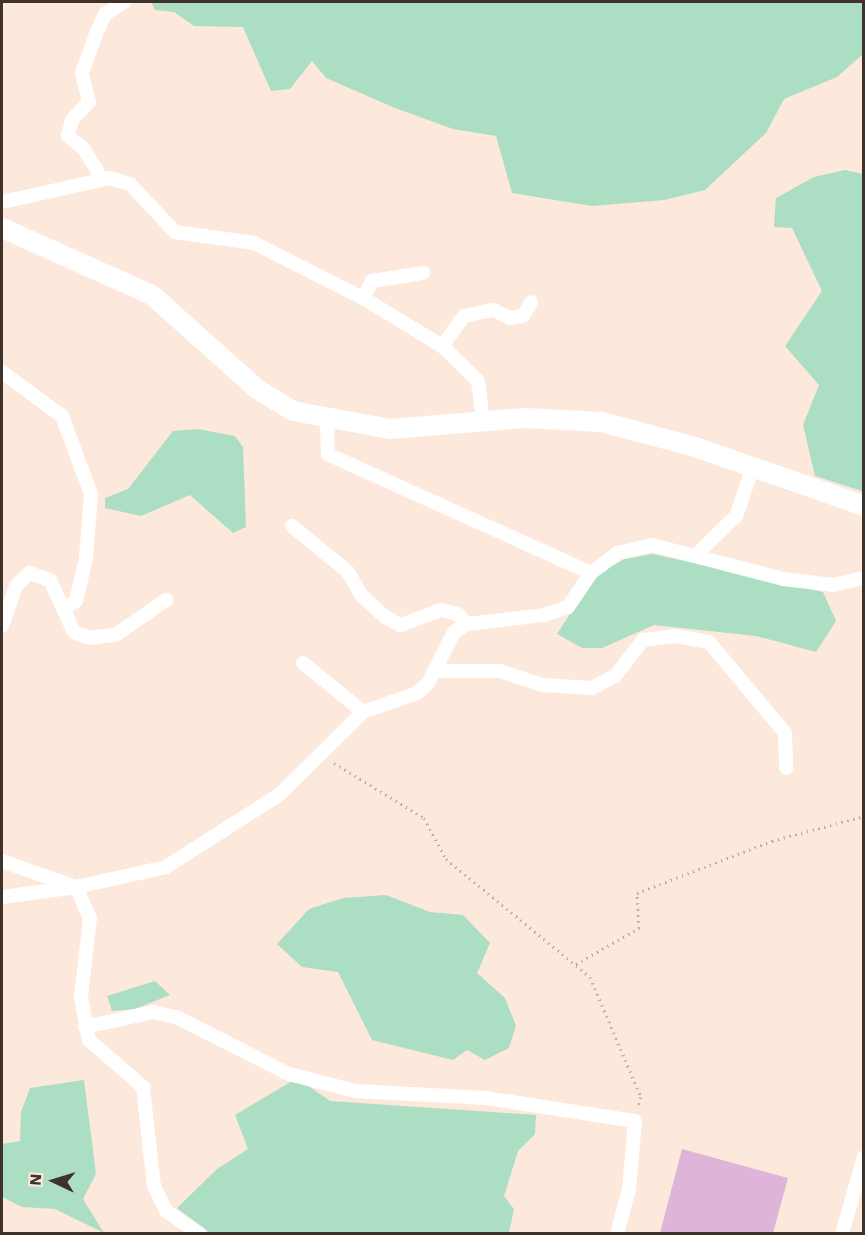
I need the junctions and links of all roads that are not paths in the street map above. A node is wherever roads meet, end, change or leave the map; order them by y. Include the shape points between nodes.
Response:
1 (124, 2) edge
2 (102, 179) junction
3 (2, 202) edge
4 (2, 228) edge
5 (423, 273) dead end
6 (363, 298) junction
7 (531, 302) dead end
8 (442, 346) junction
9 (2, 372) edge
10 (483, 420) junction
11 (327, 421) junction
12 (753, 467) junction
13 (864, 506) edge
14 (292, 526) dead end
15 (698, 553) junction
16 (591, 573) junction
17 (864, 578) edge
18 (166, 600) dead end
19 (64, 608) junction
20 (467, 624) junction
21 (2, 626) edge
22 (303, 663) dead end
23 (435, 671) junction
24 (363, 712) junction
25 (786, 768) dead end
26 (2, 861) edge
27 (76, 887) junction
28 (2, 897) edge
29 (85, 1027) junction
30 (864, 1157) edge
31 (200, 1233) edge
32 (617, 1233) edge
33 (842, 1233) edge

1 - 2 street via 105,14 96,34 82,73 89,102 72,120 68,136 84,148
2 - 3 street
2 - 6 street via 130,184 175,232 254,243
4 - 11 street via 152,295 257,389 293,411
5 - 6 street via 372,281
6 - 8 street
7 - 8 street via 523,316 510,318 493,310 464,316
8 - 10 street via 478,381
9 - 19 street via 62,416 91,494 86,558 76,601
10 - 11 street via 390,429
10 - 12 street via 602,422
11 - 16 street via 328,454
12 - 13 street
12 - 15 street via 736,516
14 - 20 street via 348,572 362,596 385,617 401,625 441,610 458,614
15 - 16 street via 652,545 618,553
15 - 17 street via 783,579 833,585
16 - 20 street via 568,607 544,615
18 - 19 street via 117,634 90,638 74,632
19 - 21 street via 50,580 29,573 16,586
20 - 23 street via 454,632
22 - 24 street
23 - 24 street via 417,693
23 - 25 street via 500,671 542,685 592,688 615,676 643,640 675,636 709,642 785,733
24 - 27 street via 332,737 323,754 280,794 165,867
26 - 27 street
27 - 28 street
27 - 29 street via 90,918 81,997
29 - 31 street via 89,1040 143,1087 154,1186 166,1211
29 - 32 street via 153,1012 178,1018 290,1074 355,1091 486,1098 634,1121 629,1189
30 - 33 street

